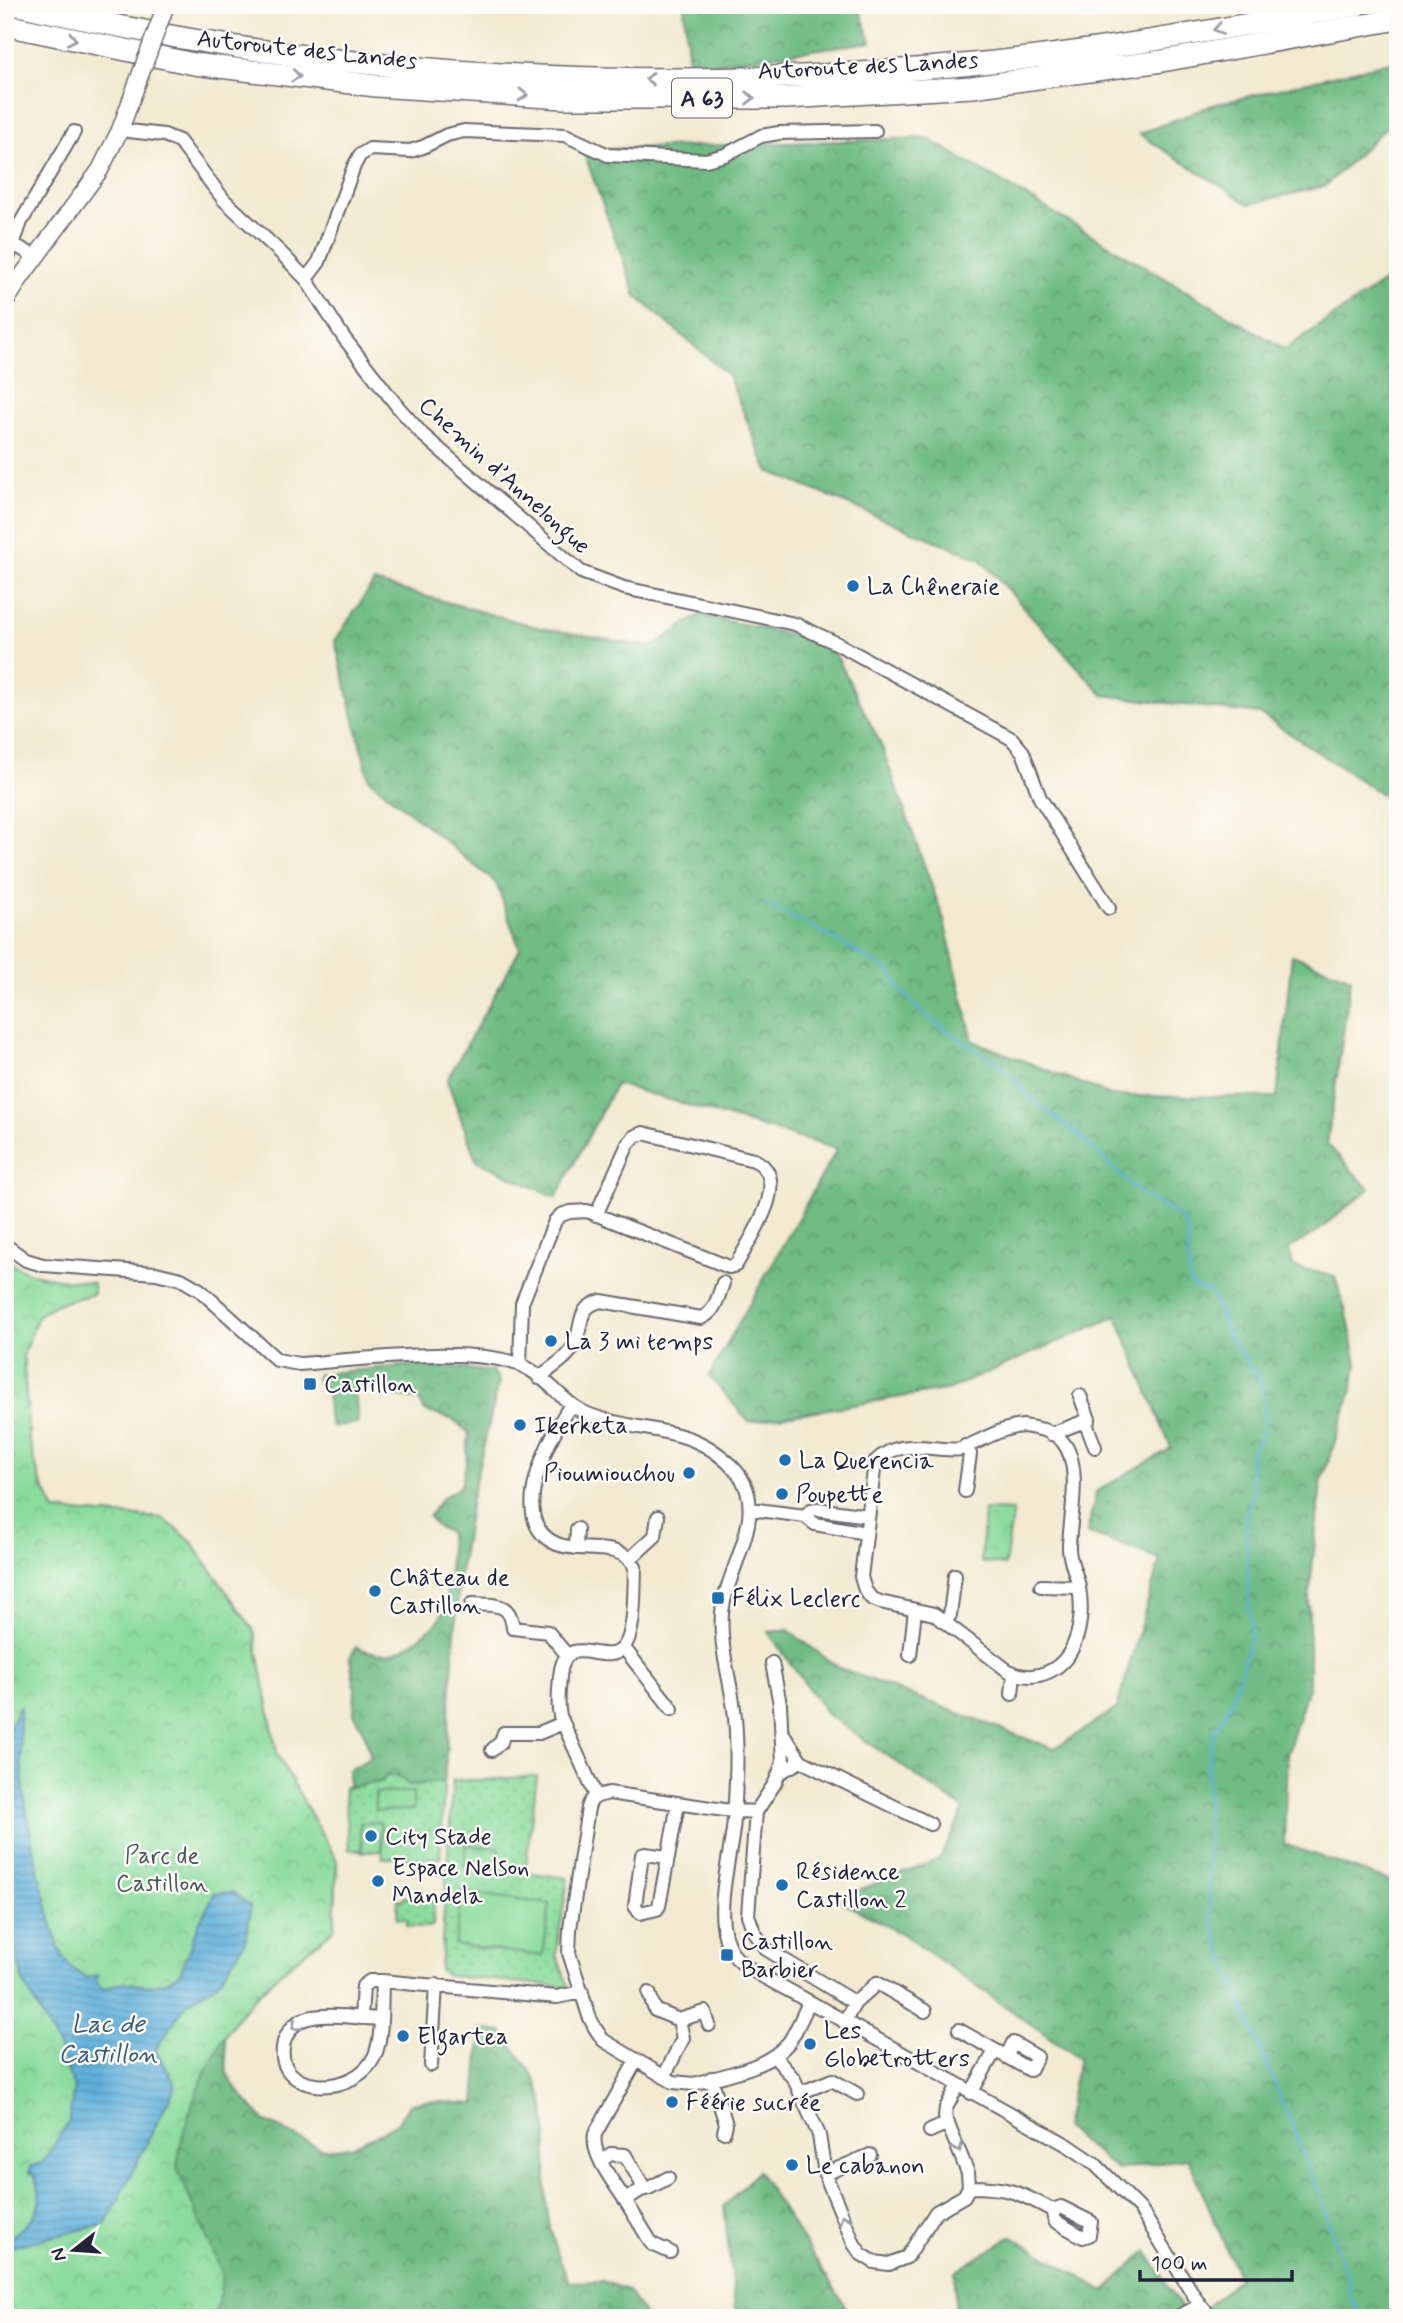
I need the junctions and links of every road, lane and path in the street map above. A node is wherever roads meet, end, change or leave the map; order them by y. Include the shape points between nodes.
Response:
1 (18, 5) edge
2 (166, 5) edge
3 (1357, 5) edge
4 (1398, 19) edge
5 (5, 25) edge
6 (120, 130) junction
7 (875, 131) dead end
8 (74, 132) dead end
9 (13, 244) junction
10 (36, 257) junction
11 (5, 266) edge
12 (306, 279) junction
13 (5, 303) edge
14 (1109, 908) dead end
15 (596, 1214) junction
16 (5, 1245) edge
17 (723, 1283) dead end
18 (520, 1366) junction
19 (539, 1378) junction
20 (1080, 1396) dead end
21 (570, 1406) junction
22 (1085, 1421) junction
23 (1051, 1434) junction
24 (965, 1446) junction
25 (1095, 1447) dead end
26 (965, 1490) dead end
27 (750, 1509) junction
28 (836, 1512) junction
29 (805, 1516) junction
30 (868, 1516) junction
31 (657, 1517) dead end
32 (834, 1526) junction
33 (577, 1529) dead end
34 (866, 1533) junction
35 (576, 1548) junction
36 (631, 1558) junction
37 (955, 1576) dead end
38 (1041, 1586) dead end
39 (1079, 1587) junction
40 (472, 1604) dead end
41 (915, 1610) junction
42 (945, 1621) junction
43 (624, 1648) junction
44 (567, 1655) junction
45 (910, 1655) dead end
46 (772, 1663) dead end
47 (1014, 1674) junction
48 (1012, 1694) dead end
49 (672, 1709) dead end
50 (563, 1723) junction
51 (781, 1731) junction
52 (492, 1750) dead end
53 (801, 1761) junction
54 (779, 1773) junction
55 (596, 1796) junction
56 (678, 1804) junction
57 (734, 1811) junction
58 (756, 1812) junction
59 (930, 1824) dead end
60 (668, 1857) junction
61 (382, 1981) junction
62 (436, 1985) junction
63 (582, 1993) junction
64 (649, 1993) dead end
65 (809, 2002) junction
66 (855, 2003) junction
67 (925, 2011) dead end
68 (361, 2018) junction
69 (380, 2020) junction
70 (679, 2020) junction
71 (844, 2022) junction
72 (709, 2025) dead end
73 (959, 2030) dead end
74 (774, 2056) junction
75 (636, 2061) junction
76 (431, 2065) dead end
77 (664, 2077) junction
78 (711, 2078) junction
79 (958, 2085) junction
80 (800, 2093) junction
81 (971, 2093) junction
82 (857, 2094) dead end
83 (948, 2123) junction
84 (930, 2131) dead end
85 (724, 2132) dead end
86 (870, 2155) dead end
87 (601, 2160) junction
88 (825, 2174) junction
89 (668, 2178) dead end
90 (970, 2187) junction
91 (641, 2190) junction
92 (625, 2200) junction
93 (1052, 2210) dead end
94 (670, 2252) dead end
95 (1200, 2305) junction
96 (1176, 2318) edge
97 (1212, 2318) edge

3 -> 1 highway, Autoroute des Landes / A 63 via 1159,39 972,64 821,75 646,79 554,77 299,56
2 - 6 street, bridge
5 -> 4 highway, Autoroute des Landes / A 63 via 194,64 376,86 565,98 787,98 972,87 1162,61
6 - 10 street via 100,170
6 - 12 street, Chemin d’Annelongue via 179,141 224,200
7 - 12 street via 761,136 706,160 608,155 565,135 464,131 410,150 370,149 354,166 319,262
8 - 9 street
9 - 10 street
9 - 11 street
10 - 13 street
12 - 14 street, Chemin d’Annelongue via 344,338 424,435 581,572 624,588 795,624 1012,740 1023,752 1040,798
15 - 15 street via 729,1267 736,1265 771,1197 772,1181 764,1164 754,1160 643,1133 628,1144
15 - 18 street via 570,1212 555,1221 522,1303
16 - 18 street via 43,1265 181,1279 200,1290 277,1360 299,1364 470,1355
17 - 19 street via 709,1315 701,1318 601,1301 589,1304 574,1346
18 - 19 street
19 - 21 street
20 - 22 street via 1089,1419
21 - 27 street via 596,1417 701,1441 739,1475
21 - 35 street via 538,1469 531,1509 545,1538
22 - 23 street
22 - 25 street
23 - 24 street via 1023,1426 1005,1427
23 - 39 street via 1062,1441 1074,1465 1069,1547
24 - 26 street via 970,1454
24 - 30 street via 957,1450 911,1446 882,1456 875,1462
27 - 29 street
27 - 57 street via 746,1540 722,1611 723,1651 735,1719
28 - 29 street via 817,1509
28 - 30 street
28 - 32 street
29 - 32 street via 815,1524
30 - 34 street
31 - 36 street via 655,1536
32 - 34 street
33 - 35 street
34 - 41 street via 861,1577 865,1590 880,1602
35 - 36 street via 622,1552
36 - 43 street via 635,1567 631,1637
37 - 42 street via 950,1615
38 - 39 street
39 - 47 street via 1081,1618 1075,1644 1064,1660 1037,1676
40 - 44 street via 505,1608 512,1614 513,1628 548,1632
41 - 42 street
41 - 45 street
42 - 47 street
43 - 44 street via 617,1653 577,1651
43 - 49 street
44 - 50 street via 561,1664 558,1705
46 - 51 street
47 - 48 street
50 - 52 street via 539,1733 504,1733
50 - 55 street
51 - 53 street
51 - 54 street via 783,1763
53 - 54 street
53 - 59 street
54 - 58 street
55 - 56 street via 609,1793
55 - 63 street via 588,1808 570,1929 569,1953
56 - 57 street
56 - 60 street
57 - 58 street
57 - 65 street via 721,1914 729,1945 752,1969
58 - 66 street via 748,1915 754,1932 766,1949
60 - 60 street via 659,1906 640,1913 635,1906 642,1855
61 - 62 street
61 - 68 street via 363,1986
61 - 69 street
62 - 63 street via 557,1997
62 - 76 street
63 - 75 street via 603,2040
64 - 70 street via 655,2010
65 - 71 street
65 - 74 street via 790,2040
66 - 67 street via 877,1983
66 - 71 street
68 - 69 street
68 -> 69 street via 315,2017 294,2025 283,2048 289,2071 311,2085 346,2083 363,2072 374,2057
70 - 72 street via 705,2012
70 - 77 street via 683,2038
71 - 79 street
73 - 81 street via 1001,2054
74 - 78 street
74 - 80 street
75 - 77 street
75 - 87 street via 595,2134 594,2147
77 - 78 street via 683,2084
78 - 85 street via 726,2124
79 - 81 street
79 - 83 street via 946,2108
80 - 82 street via 832,2080
80 - 88 street via 819,2135
81 - 95 street via 1069,2146 1111,2178 1140,2209
83 - 84 street
83 -> 90 street
86 - 88 street
87 - 91 street via 611,2154 625,2155
87 - 92 street
90 -> 88 street via 964,2196 936,2212 907,2257 881,2264 861,2254 854,2244
89 - 91 street
90 - 93 street via 1000,2187
91 - 92 street
92 - 94 street via 653,2244
95 - 96 street
95 - 97 street

